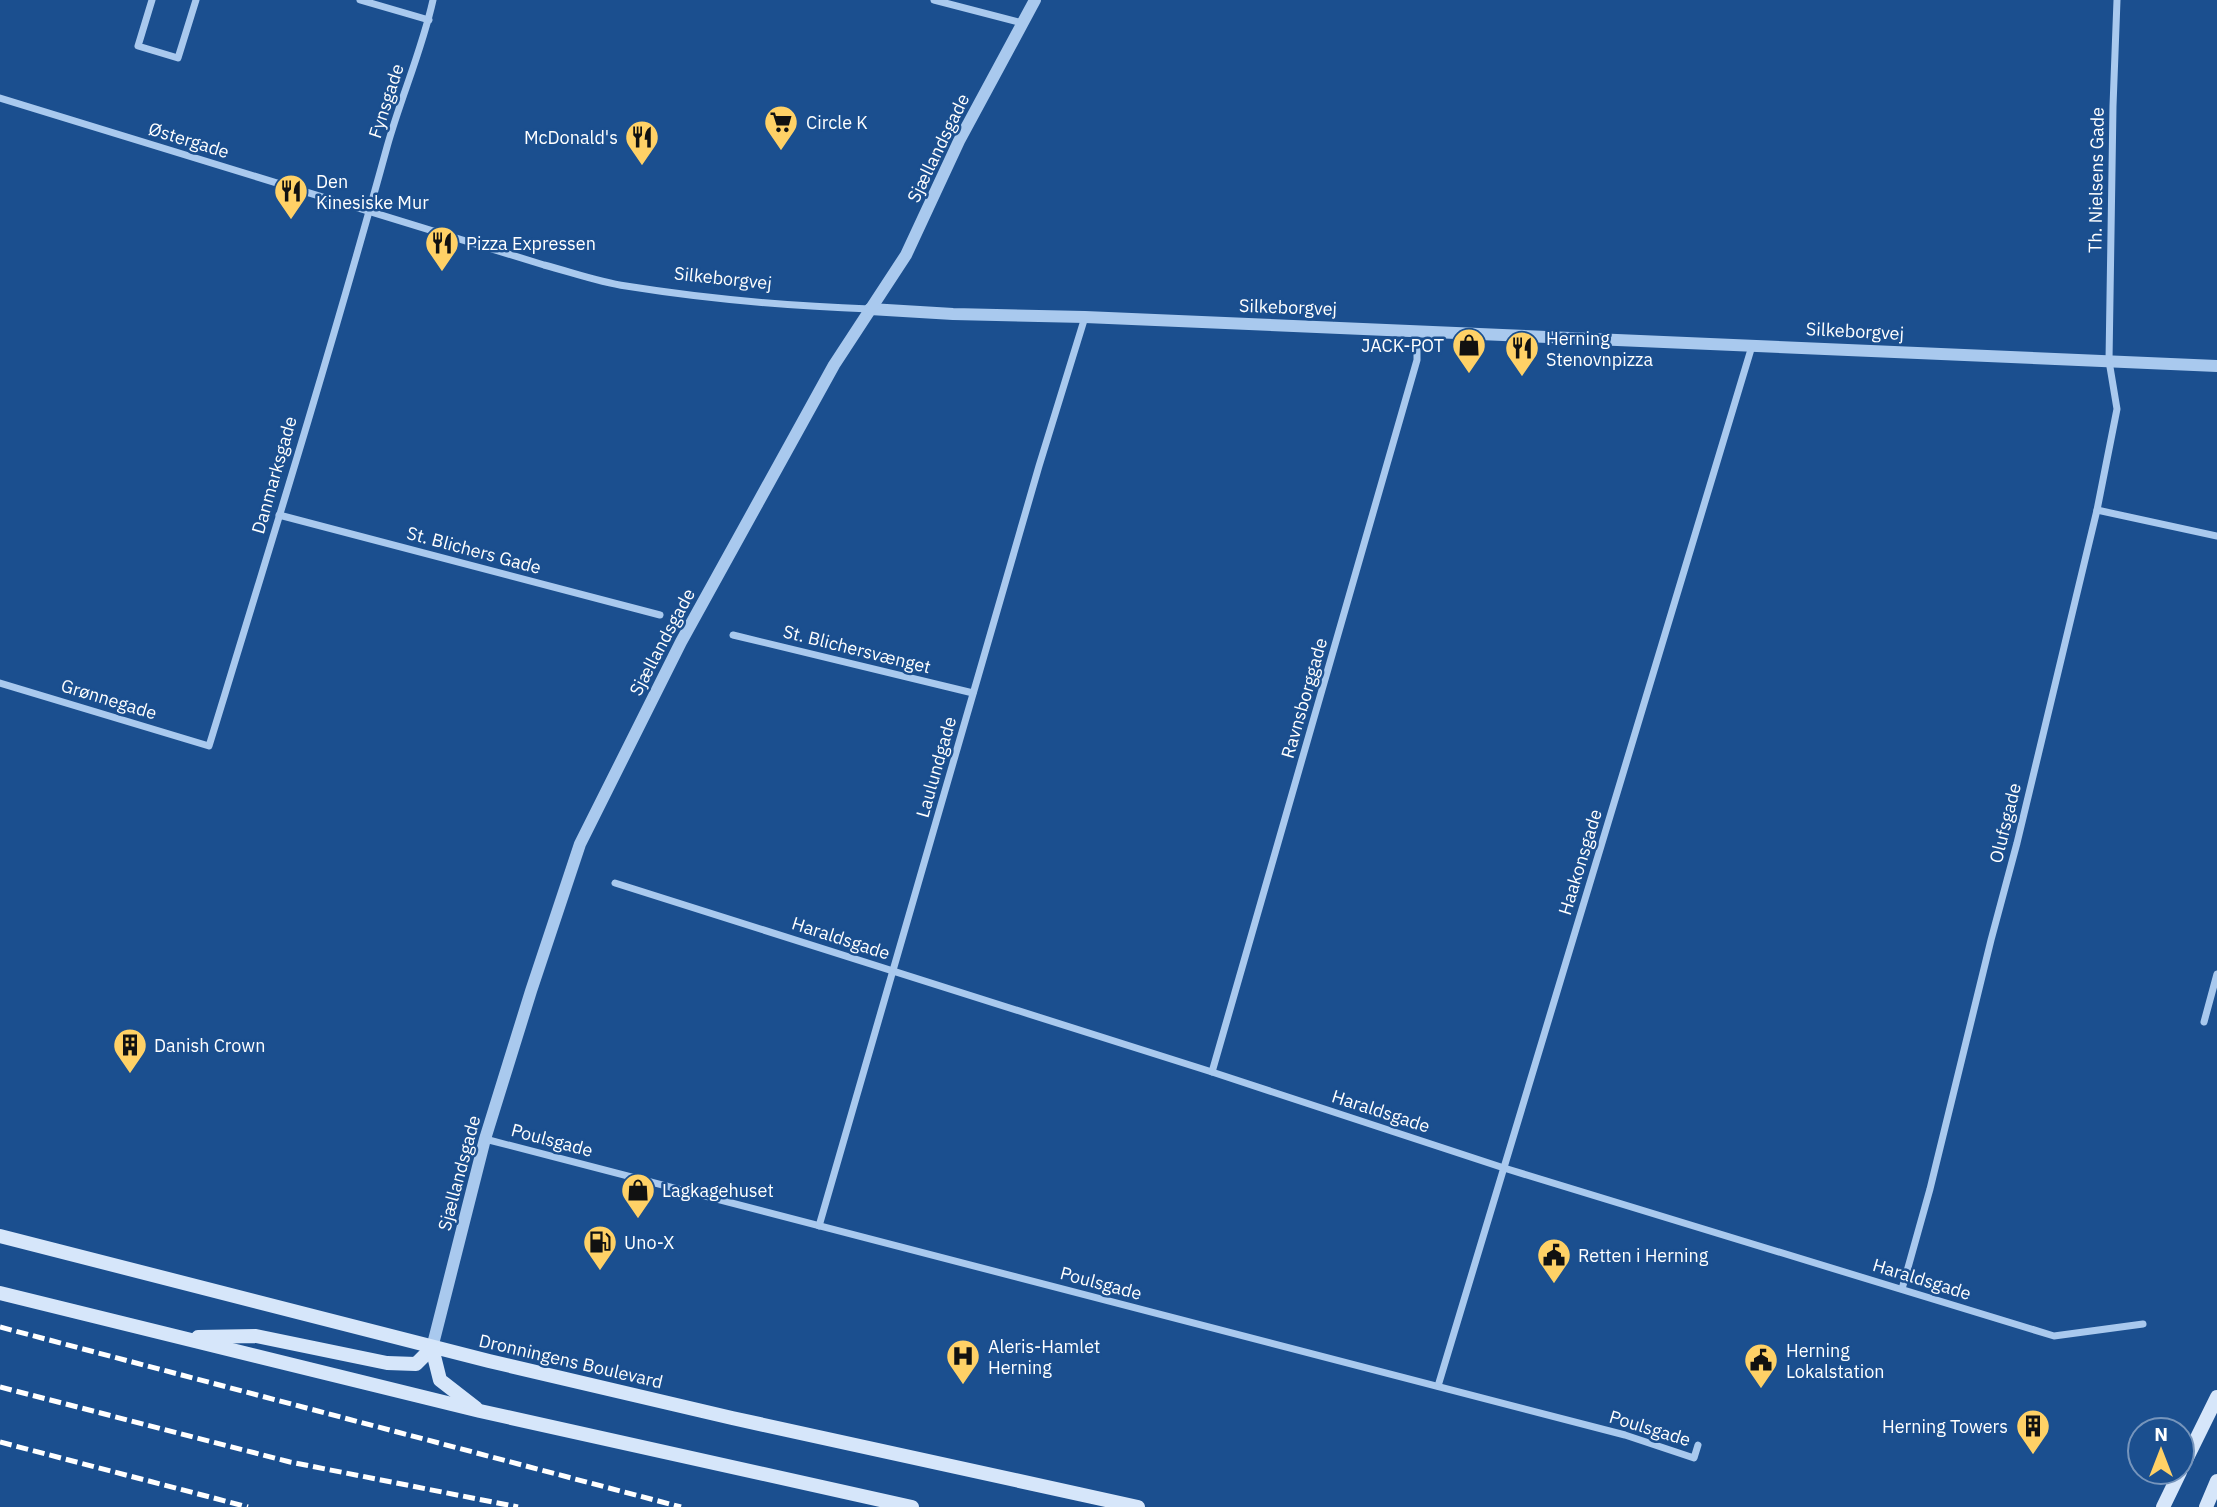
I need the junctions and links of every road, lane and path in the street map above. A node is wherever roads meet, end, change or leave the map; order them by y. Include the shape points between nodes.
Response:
1 (152, 0) edge
2 (196, 0) edge
3 (360, 0) edge
4 (433, 0) edge
5 (934, 0) edge
6 (1035, 0) edge
7 (2117, 0) edge
8 (429, 20) junction
9 (1022, 23) junction
10 (0, 99) edge
11 (369, 212) junction
12 (870, 309) junction
13 (1084, 317) junction
14 (1417, 331) junction
15 (1752, 346) junction
16 (2109, 361) junction
17 (2217, 366) edge
18 (2097, 510) junction
19 (279, 514) junction
20 (2217, 537) edge
21 (660, 615) dead end
22 (733, 635) dead end
23 (0, 683) edge
24 (973, 693) junction
25 (209, 746) joint
26 (615, 883) dead end
27 (893, 971) junction
28 (2217, 974) edge
29 (2204, 1022) dead end
30 (1213, 1072) junction
31 (485, 1139) junction
32 (1504, 1168) junction
33 (819, 1226) junction
34 (0, 1236) edge
35 (1902, 1289) junction
36 (0, 1293) edge
37 (2143, 1324) dead end
38 (173, 1337) junction
39 (432, 1348) junction
40 (1438, 1386) junction
41 (2217, 1397) edge
42 (480, 1411) junction
43 (2196, 1440) edge
44 (1698, 1445) dead end
45 (2217, 1481) edge
46 (2173, 1486) edge
47 (912, 1507) edge
48 (1138, 1507) edge
49 (2163, 1507) edge
50 (2206, 1507) edge

1 - 2 street via 138,46 178,58
3 - 8 street
4 - 8 street, Fynsgade
5 - 9 street
6 - 9 street, Sjællandsgade
7 - 16 street, Th. Nielsens Gade
8 - 11 street, Fynsgade
9 - 12 street, Sjællandsgade via 905,255
10 - 11 street, Østergade
11 - 12 street, Silkeborgvej via 624,286
11 - 19 street, Danmarksgade
12 - 13 street, Silkeborgvej
12 - 31 street, Sjællandsgade via 681,642 580,844
13 - 14 street, Silkeborgvej
13 - 24 street, Laulundgade
14 - 15 street, Silkeborgvej
14 - 30 street, Ravnsborggade via 1417,360
15 - 16 street, Silkeborgvej
15 - 32 street, Haakonsgade
16 - 17 street, Silkeborgvej
16 - 18 street, Olufsgade via 2117,409
18 - 20 street
18 - 35 street, Olufsgade
19 - 21 street, St. Blichers Gade
19 - 25 street, Danmarksgade
22 - 24 street, St. Blichersvænget
23 - 25 street, Grønnegade
24 - 27 street, Laulundgade
26 - 27 street, Haraldsgade
27 - 30 street, Haraldsgade
27 - 33 street, Laulundgade
28 - 29 street
30 - 32 street, Haraldsgade
31 - 33 street, Poulsgade
31 - 39 street, Sjællandsgade
32 - 35 street, Haraldsgade
32 - 40 street, Haakonsgade
33 - 40 street, Poulsgade
34 - 39 main road, Dronningens Boulevard
35 - 37 street, Haraldsgade via 2054,1336
36 - 38 main road
38 - 39 main road via 256,1336 387,1363 416,1364
38 - 42 main road
39 - 42 main road via 440,1380
39 - 48 main road, Dronningens Boulevard
40 - 44 street, Poulsgade via 1694,1458
41 - 43 main road
42 - 47 main road
45 - 50 main road
46 - 49 main road

